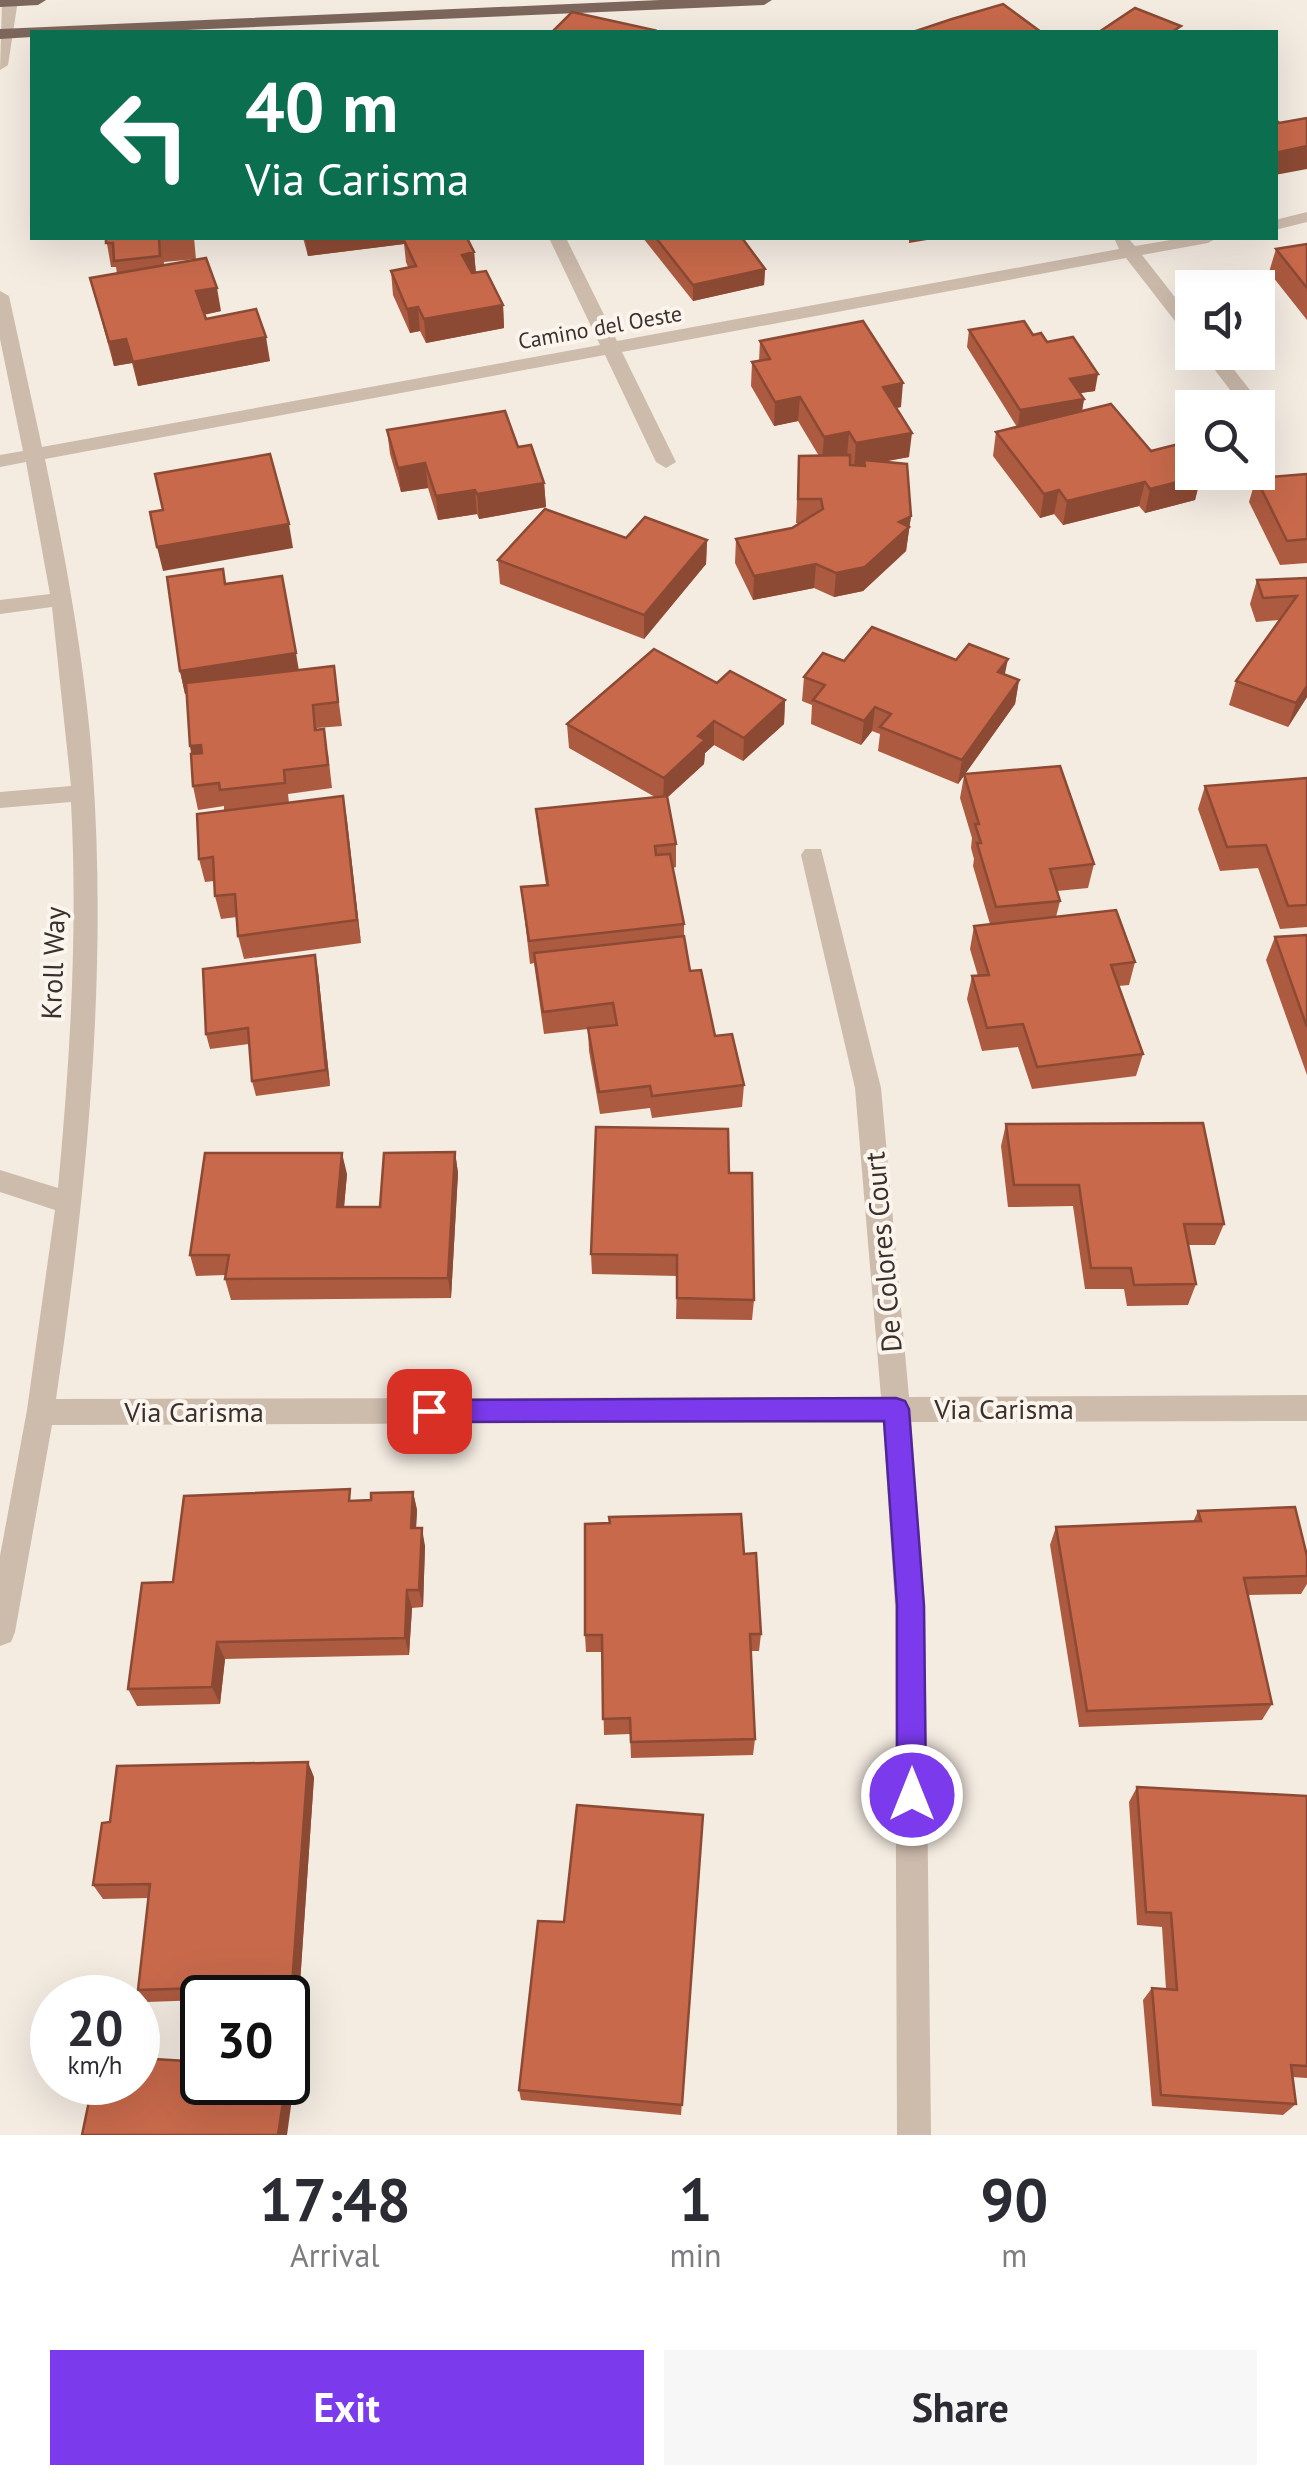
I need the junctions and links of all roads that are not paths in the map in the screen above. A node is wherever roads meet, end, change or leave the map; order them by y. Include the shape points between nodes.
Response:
1 (38, 0) edge
2 (764, 0) edge
3 (10, 1) edge
4 (0, 2) edge
5 (93, 30) edge
6 (30, 33) edge
7 (3, 34) edge
8 (0, 65) edge
9 (1307, 217) edge
10 (1278, 224) edge
11 (558, 240) edge
12 (1184, 240) edge
13 (1125, 245) edge
14 (0, 296) edge
15 (1175, 308) edge
16 (609, 348) junction
17 (1224, 370) edge
18 (1240, 390) edge
19 (34, 454) junction
20 (0, 461) edge
21 (666, 462) dead end
22 (63, 598) junction
23 (0, 607) edge
24 (81, 793) junction
25 (0, 800) edge
26 (814, 855) dead end
27 (0, 1180) edge
28 (69, 1203) junction
29 (1307, 1408) edge
30 (896, 1409) junction
31 (40, 1412) junction
32 (0, 1632) edge
33 (914, 2135) edge

1 - 3 main road
2 - 5 main road
3 - 4 main road
3 - 7 street
6 - 7 main road
7 - 8 street
9 - 10 street
11 - 16 street
12 - 13 street, Camino del Oeste
13 - 15 street
13 - 16 street, Camino del Oeste
14 - 19 street, Kroll Way
16 - 19 street, Camino del Oeste
16 - 21 street
17 - 18 street
19 - 20 street, Camino del Oeste
19 - 22 street, Kroll Way
22 - 23 street
22 - 24 street, Kroll Way
24 - 25 street
24 - 28 street, Kroll Way via 83,1014
26 - 30 street, De Colores Court via 868,1088
27 - 28 street
28 - 31 street, Kroll Way
29 - 30 street, Via Carisma
30 - 31 street, Via Carisma
30 - 33 street, De Colores Court via 910,1606
31 - 32 street, Kroll Way

